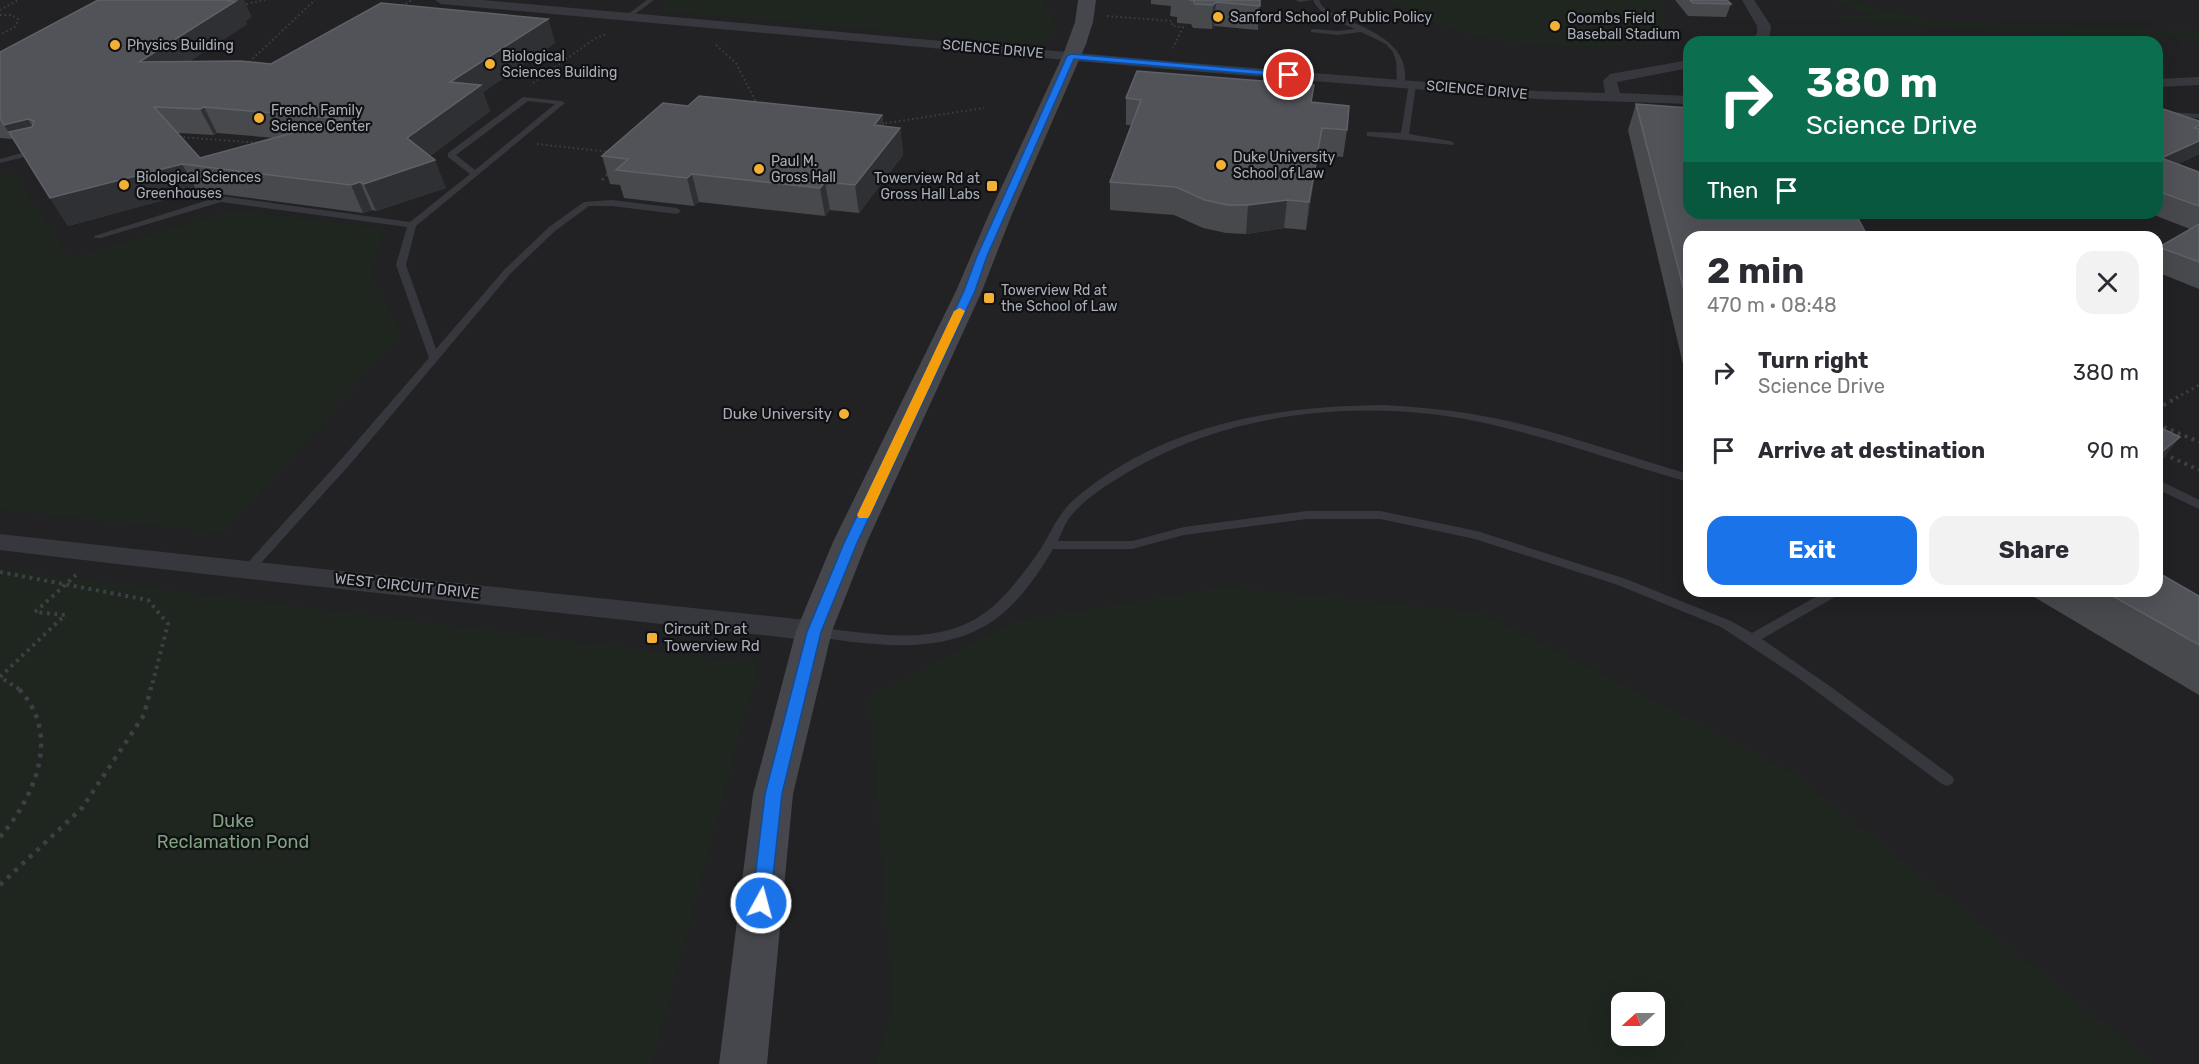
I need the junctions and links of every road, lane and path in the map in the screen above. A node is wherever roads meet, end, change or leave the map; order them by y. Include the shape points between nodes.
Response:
1 (18, 0) edge
2 (265, 0) edge
3 (315, 0) edge
4 (412, 0) edge
5 (441, 0) edge
6 (651, 0) edge
7 (1299, 0) edge
8 (1310, 0) edge
9 (1316, 0) edge
10 (1748, 0) edge
11 (234, 7) dead end
12 (1087, 7) edge
13 (397, 8) edge
14 (0, 10) edge
15 (0, 15) edge
16 (629, 16) junction
17 (1362, 30) junction
18 (1312, 32) dead end
19 (0, 34) edge
20 (1761, 36) edge
21 (594, 39) dead end
22 (709, 42) dead end
23 (1173, 48) dead end
24 (1071, 56) junction
25 (1683, 65) edge
26 (240, 70) edge
27 (512, 74) edge
28 (542, 76) junction
29 (2199, 81) edge
30 (2163, 82) edge
31 (533, 83) dead end
32 (1406, 84) junction
33 (1616, 98) junction
34 (1683, 100) edge
35 (984, 108) dead end
36 (762, 112) edge
37 (2163, 113) edge
38 (2199, 116) edge
39 (875, 124) edge
40 (1370, 134) dead end
41 (1405, 136) junction
42 (168, 137) edge
43 (513, 142) junction
44 (1450, 142) dead end
45 (264, 144) edge
46 (45, 148) edge
47 (618, 153) edge
48 (0, 160) edge
49 (616, 167) edge
50 (474, 173) junction
51 (602, 180) dead end
52 (677, 211) edge
53 (412, 225) junction
54 (98, 236) dead end
55 (434, 358) junction
56 (2199, 385) edge
57 (2163, 406) edge
58 (2163, 427) edge
59 (2199, 442) edge
60 (2163, 454) edge
61 (2199, 470) edge
62 (1683, 476) edge
63 (2163, 487) edge
64 (2199, 505) edge
65 (0, 542) edge
66 (1050, 544) junction
67 (247, 571) junction
68 (0, 572) edge
69 (64, 586) junction
70 (1826, 597) edge
71 (814, 632) junction
72 (1752, 639) junction
73 (1947, 780) dead end
74 (0, 837) edge
75 (0, 885) edge
76 (743, 1064) edge

1 - 14 path
2 - 11 path
3 - 26 path
4 - 13 path
5 - 16 street, SCIENCE DRIVE
6 - 16 lane
7 - 8 lane
9 - 17 lane via 1326,12
10 - 20 street via 1764,26
12 - 23 path via 1172,21 1172,26 1183,27
12 - 24 street
15 - 19 path via 18,19 16,26
16 - 24 street, SCIENCE DRIVE
17 - 18 lane
17 - 32 lane via 1388,43 1399,54
21 - 28 path
22 - 36 path via 726,50 742,70
24 - 32 street, SCIENCE DRIVE
24 - 71 street via 969,291 850,543
25 - 33 street via 1615,77 1610,81
27 - 28 path
28 - 31 path
29 - 30 street
32 - 33 street, SCIENCE DRIVE
32 - 41 lane
33 - 34 street, SCIENCE DRIVE
35 - 39 path
37 - 38 lane
40 - 41 lane
41 - 44 lane
42 - 45 path
43 - 47 path
43 - 50 lane
43 - 50 lane via 561,103 526,99 451,155
46 - 48 lane
49 - 51 path
50 - 53 lane
52 - 55 lane via 587,204 552,228 508,271
53 - 54 lane via 221,199
53 - 55 lane via 401,265
55 - 67 lane
56 - 57 path
58 - 59 path
60 - 61 path
62 - 66 lane via 1511,425 1423,410 1323,410 1218,427 1170,446 1094,490 1066,514
63 - 64 lane
65 - 67 street, WEST CIRCUIT DRIVE
66 - 71 lane via 1028,576 994,613 970,628 933,637 899,639
66 - 72 lane via 1132,545 1184,531 1307,515 1380,515 1477,535 1622,582 1726,624
67 - 71 street, WEST CIRCUIT DRIVE
68 - 69 path via 38,577
69 - 74 path via 35,612 65,615 0,677 19,689 35,716 41,745 36,781 15,820
69 - 75 path via 148,600 168,624 144,715 82,808
70 - 72 lane
71 - 76 street via 773,794
72 - 73 lane via 1813,678

